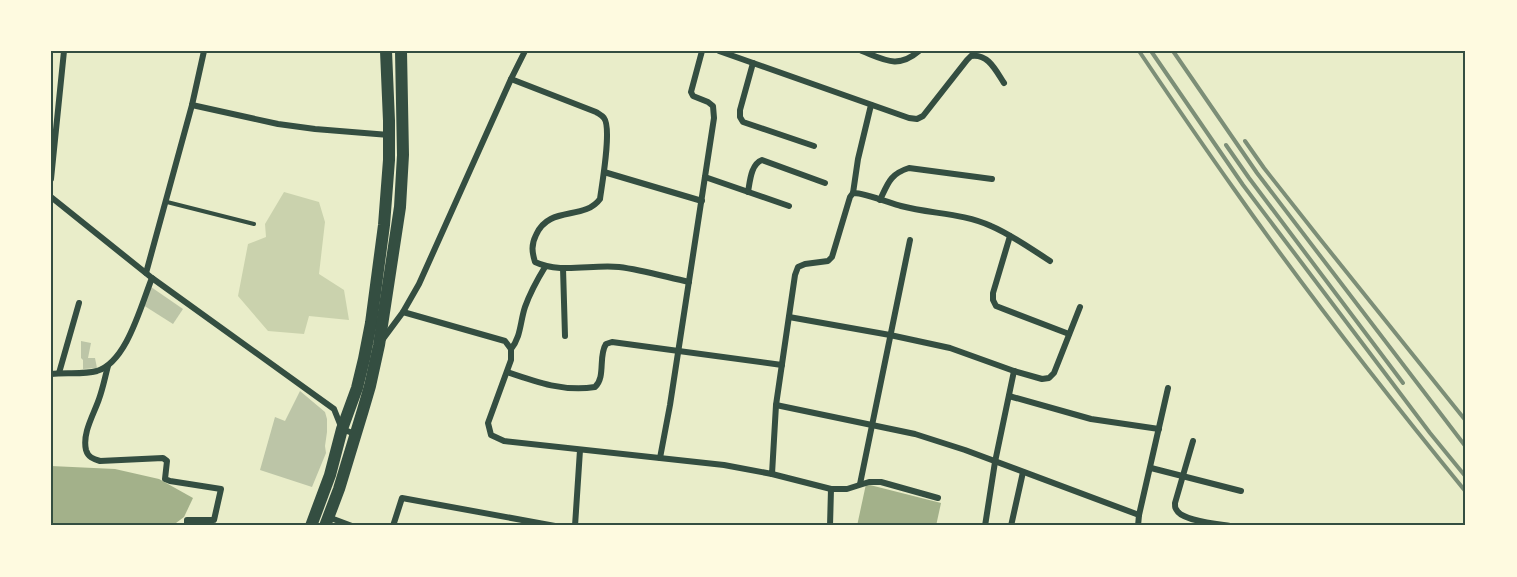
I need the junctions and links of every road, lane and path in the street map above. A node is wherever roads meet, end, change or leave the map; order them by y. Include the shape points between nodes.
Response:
1 (64, 51) edge
2 (204, 51) edge
3 (386, 51) edge
4 (401, 51) edge
5 (525, 51) edge
6 (702, 51) edge
7 (718, 51) edge
8 (862, 51) edge
9 (919, 51) edge
10 (753, 63) junction
11 (511, 79) junction
12 (1004, 83) dead end
13 (192, 105) junction
14 (871, 105) junction
15 (389, 135) junction
16 (814, 146) dead end
17 (604, 172) junction
18 (705, 177) junction
19 (51, 179) edge
20 (992, 179) dead end
21 (825, 183) dead end
22 (748, 192) junction
23 (853, 193) junction
24 (51, 197) edge
25 (880, 200) junction
26 (702, 201) junction
27 (167, 202) junction
28 (789, 206) dead end
29 (254, 224) dead end
30 (1010, 236) junction
31 (910, 240) dead end
32 (1050, 261) dead end
33 (545, 267) junction
34 (563, 268) junction
35 (149, 276) junction
36 (689, 282) junction
37 (79, 303) dead end
38 (1080, 307) dead end
39 (403, 312) junction
40 (789, 317) junction
41 (1069, 334) junction
42 (890, 335) junction
43 (565, 336) dead end
44 (379, 345) junction
45 (511, 349) junction
46 (677, 351) junction
47 (364, 359) junction
48 (782, 365) junction
49 (108, 366) junction
50 (1014, 371) junction
51 (507, 372) junction
52 (59, 373) junction
53 (51, 374) edge
54 (1168, 388) dead end
55 (1009, 396) junction
56 (776, 405) junction
57 (346, 408) junction
58 (872, 424) junction
59 (342, 429) junction
60 (1159, 429) junction
61 (355, 434) junction
62 (1193, 441) dead end
63 (580, 450) junction
64 (660, 458) junction
65 (995, 462) junction
66 (1151, 468) junction
67 (1023, 472) junction
68 (772, 474) junction
69 (1182, 476) junction
70 (860, 484) junction
71 (831, 489) junction
72 (1241, 491) dead end
73 (938, 498) dead end
74 (1139, 515) junction
75 (327, 522) edge
76 (187, 526) edge
77 (311, 526) edge
78 (352, 526) edge
79 (393, 526) edge
80 (555, 526) edge
81 (575, 526) edge
82 (830, 526) edge
83 (985, 526) edge
84 (1011, 526) edge
85 (1138, 526) edge
86 (1230, 526) edge

1 - 19 street
2 - 13 street
3 - 15 highway
4 - 44 highway via 402,181
5 - 11 street
6 - 18 street via 691,92 714,110
7 - 10 street
8 - 9 street via 899,62
10 - 14 street
10 - 16 street via 740,110 743,122
11 - 17 street via 604,118 608,136
11 - 39 street
12 - 14 street via 987,60 971,56 917,119
13 - 15 street via 278,124
13 - 27 street
14 - 23 street
15 - 47 highway via 384,225
17 - 26 street
17 - 33 street via 600,199 595,205 546,220 538,230 531,252 535,262
18 - 22 street
18 - 26 street
20 - 25 street via 909,168 890,179
21 - 22 street via 762,160 754,165
22 - 28 street
23 - 25 street
23 - 40 street via 832,257 798,267
24 - 35 street
25 - 30 street via 971,219
26 - 36 street
27 - 29 lane
27 - 35 street
30 - 32 street
30 - 41 street via 993,293 996,306
31 - 42 street
33 - 34 street
33 - 45 street via 528,299
34 - 36 street via 622,267
34 - 43 street
35 - 49 street via 131,333
35 - 57 street
36 - 46 street
37 - 52 street
38 - 41 street
39 - 44 street
39 - 45 street via 505,341
40 - 42 street
40 - 48 street
41 - 50 street via 1050,378
42 - 50 street via 950,348
42 - 58 street
44 - 47 street
44 - 57 highway via 370,386
45 - 51 street
46 - 48 street
46 - 51 street via 606,344 598,384 589,388 545,385
46 - 64 street
47 - 57 highway
48 - 56 street
49 - 52 street via 84,373
49 - 76 street via 89,426 86,452 100,461 165,459 165,479 220,489 214,520 187,520
50 - 55 street
51 - 63 street via 488,423 491,435 504,441
52 - 53 street
54 - 60 street
55 - 60 street via 1091,419
55 - 65 street
56 - 58 street
56 - 68 street
57 - 59 highway
57 - 61 highway
58 - 65 street via 915,434
58 - 70 street
59 - 61 street
59 - 77 highway
60 - 66 street
61 - 75 highway
62 - 69 street
63 - 64 street
63 - 81 street
64 - 68 street
65 - 67 street
65 - 83 street
66 - 69 street
66 - 74 street
67 - 74 street
67 - 84 street
68 - 71 street
69 - 72 street
69 - 86 street via 1175,503 1179,514
70 - 71 street
70 - 73 street via 881,482
71 - 82 street
74 - 85 street
75 - 78 street
79 - 80 street via 402,498

